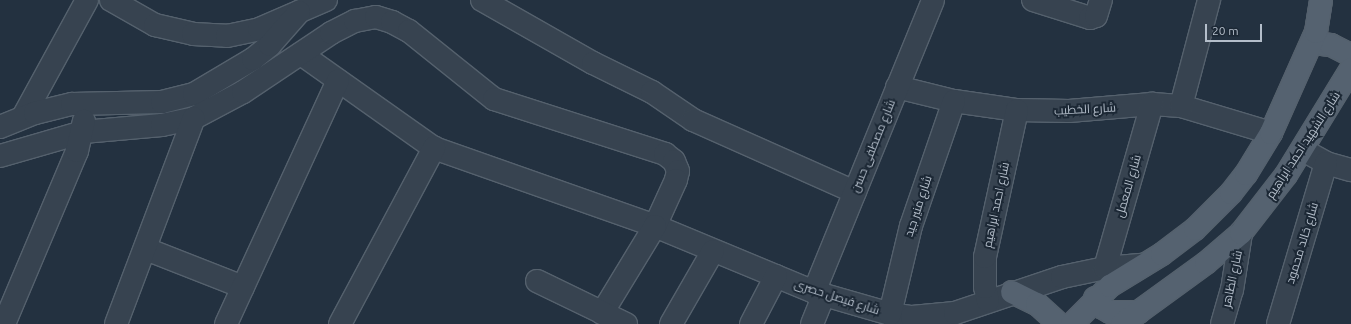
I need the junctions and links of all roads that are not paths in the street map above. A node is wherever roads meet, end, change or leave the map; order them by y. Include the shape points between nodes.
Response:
1 (87, 0) edge
2 (111, 0) edge
3 (326, 0) edge
4 (482, 0) edge
5 (933, 0) edge
6 (1033, 0) edge
7 (1101, 0) edge
8 (1209, 0) edge
9 (1321, 0) edge
10 (299, 12) junction
11 (1312, 43) junction
12 (301, 54) junction
13 (1351, 55) edge
14 (1351, 69) edge
15 (338, 80) junction
16 (897, 88) junction
17 (954, 101) junction
18 (86, 103) junction
19 (1152, 104) junction
20 (1181, 106) junction
21 (1017, 110) junction
22 (23, 117) junction
23 (194, 118) junction
24 (0, 127) edge
25 (83, 132) junction
26 (1272, 133) junction
27 (434, 148) junction
28 (1302, 150) junction
29 (0, 156) edge
30 (1326, 163) junction
31 (1351, 170) edge
32 (855, 192) junction
33 (654, 226) junction
34 (1241, 233) junction
35 (146, 249) junction
36 (713, 251) junction
37 (1143, 265) junction
38 (1105, 268) junction
39 (776, 276) junction
40 (537, 281) dead end
41 (243, 287) junction
42 (1012, 292) junction
43 (819, 294) junction
44 (1095, 298) junction
45 (988, 301) junction
46 (602, 313) junction
47 (890, 314) junction
48 (1130, 318) edge
49 (4, 324) edge
50 (116, 324) edge
51 (226, 324) edge
52 (340, 324) edge
53 (626, 324) edge
54 (671, 324) edge
55 (751, 324) edge
56 (812, 324) edge
57 (1059, 324) edge
58 (1072, 324) edge
59 (1222, 324) edge
60 (1278, 324) edge

1 - 22 street
2 - 10 street via 155,25 194,34 227,36 259,29
3 - 10 street
4 - 32 street via 593,63 652,92 693,120
5 - 16 street, شارع مصطفى حسن
6 - 7 street via 1090,18 1096,16
8 - 20 street
9 - 11 main road via 1320,21
10 - 18 street via 270,45 253,59 194,94 162,102
11 - 13 main road via 1332,44
11 - 26 main road
12 - 15 street, شارع فيصل حصرى
12 - 23 street via 243,92
12 - 33 street via 355,20 376,17 392,22 409,32 494,99 665,154 674,161 678,171
14 - 28 main road, شارع الشهيد احمد ابراهيم
15 - 27 street, شارع فيصل حصرى
15 - 41 street
16 - 17 street, شارع الخطيب
16 - 32 street, شارع مصطفى حسن
17 - 21 street, شارع الخطيب
17 - 47 street, شارع منير جيد via 911,226
18 - 22 street via 60,106
18 - 25 street
19 - 20 street, شارع الخطيب
19 - 21 street, شارع الخطيب via 1069,111
19 - 38 street, شارع المعمل
20 - 26 street, شارع الخطيب
21 - 45 street, شارع احمد ابراهيم via 985,257 985,287
22 - 24 street
23 - 25 street via 162,126
23 - 35 street
25 - 29 street
25 - 49 street via 45,231
26 - 37 main road via 1246,174 1215,211 1179,242
27 - 33 street, شارع فيصل حصرى
27 - 52 street
28 - 30 street
28 - 34 main road, شارع الشهيد احمد ابراهيم
30 - 31 street
30 - 60 street, شارع خالد محمود
32 - 43 street, شارع مصطفى حسن
33 - 36 street, شارع فيصل حصرى
33 - 46 street
34 - 48 main road, شارع الشهيد احمد ابراهيم via 1206,264
34 - 59 street, شارع الظاهر via 1232,290
35 - 41 street
35 - 50 street
36 - 39 street, شارع فيصل حصرى
36 - 54 street
37 - 38 street, شارع فيصل حصرى
37 - 44 main road via 1126,274
38 - 42 street, شارع فيصل حصرى
39 - 43 street, شارع فيصل حصرى
39 - 55 street
40 - 46 street
41 - 51 street
42 - 45 street, شارع فيصل حصرى
42 - 57 main road via 1037,304
43 - 47 street, شارع فيصل حصرى
43 - 56 street, شارع مصطفى حسن
44 - 48 main road via 1101,307
44 - 58 main road
45 - 47 street, شارع فيصل حصرى via 934,316
46 - 53 street

